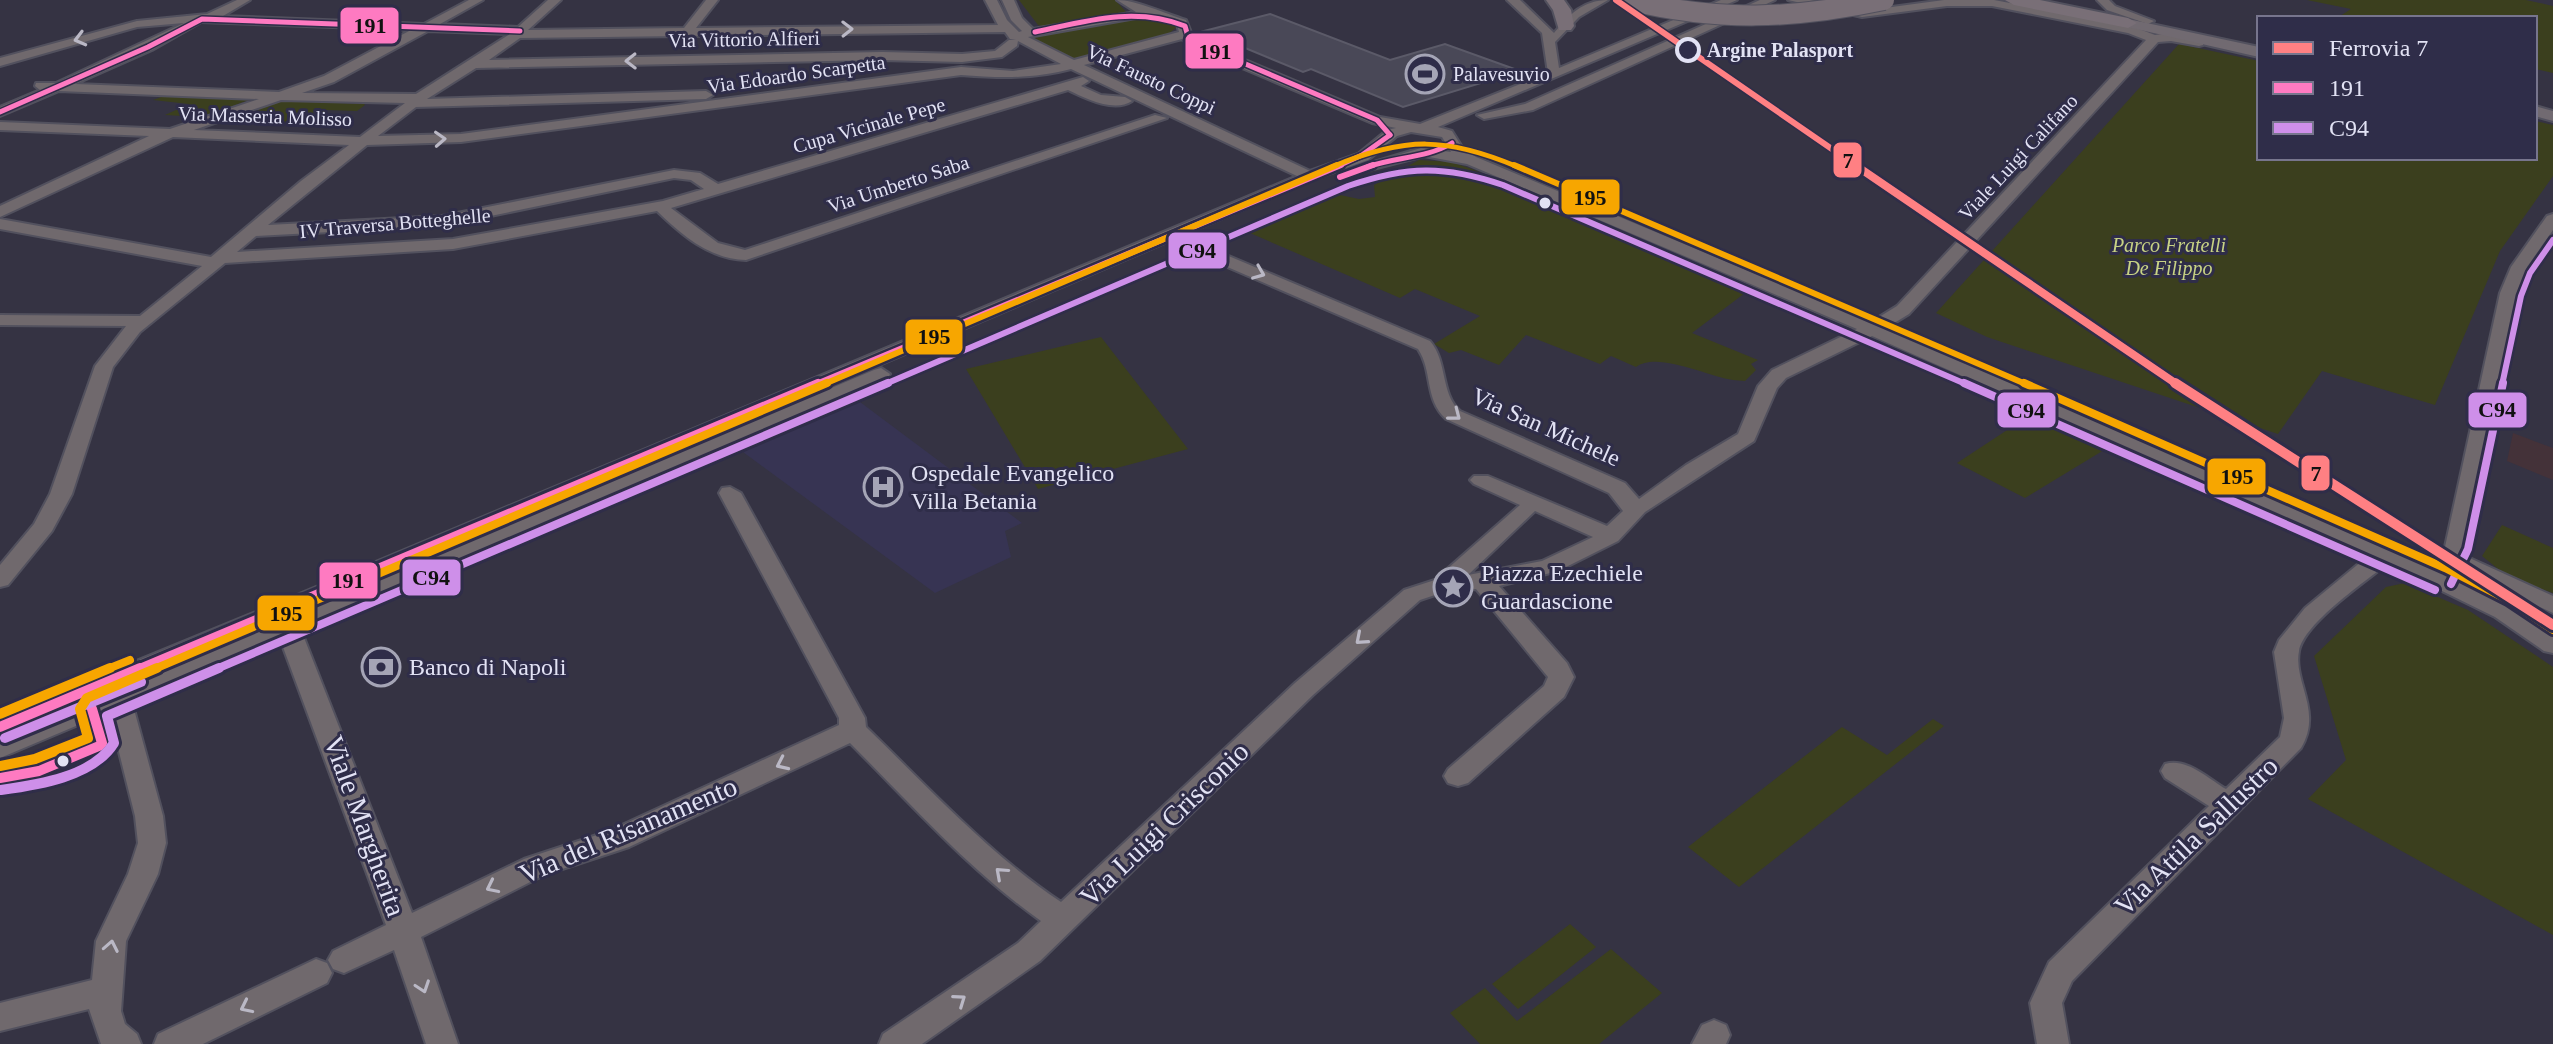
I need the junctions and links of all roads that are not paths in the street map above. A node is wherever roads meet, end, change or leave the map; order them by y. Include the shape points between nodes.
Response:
1 (225, 0) edge
2 (244, 0) edge
3 (477, 0) edge
4 (555, 0) edge
5 (712, 0) edge
6 (978, 0) edge
7 (991, 0) edge
8 (1008, 0) edge
9 (1123, 0) edge
10 (1513, 0) edge
11 (1555, 0) edge
12 (1602, 0) edge
13 (1628, 0) edge
14 (1647, 0) edge
15 (1731, 0) edge
16 (1749, 0) edge
17 (1769, 0) edge
18 (1794, 0) edge
19 (1857, 0) edge
20 (1884, 0) edge
21 (2014, 0) edge
22 (2040, 0) edge
23 (2103, 0) edge
24 (201, 12) junction
25 (1147, 13) junction
26 (184, 14) junction
27 (2131, 21) junction
28 (1565, 26) junction
29 (428, 27) junction
30 (2169, 27) junction
31 (688, 31) junction
32 (519, 32) junction
33 (1035, 32) junction
34 (1007, 34) junction
35 (1185, 34) junction
36 (2154, 39) junction
37 (1551, 43) junction
38 (0, 45) edge
39 (2257, 49) edge
40 (36, 51) junction
41 (921, 58) junction
42 (0, 62) edge
43 (472, 64) junction
44 (1073, 65) junction
45 (1059, 70) junction
46 (1554, 74) junction
47 (911, 77) junction
48 (74, 80) junction
49 (57, 83) junction
50 (1076, 83) junction
51 (302, 90) junction
52 (281, 96) junction
53 (672, 96) junction
54 (413, 99) junction
55 (752, 101) junction
56 (0, 103) edge
57 (660, 113) junction
58 (0, 115) edge
59 (1484, 115) junction
60 (1160, 118) junction
61 (1377, 120) junction
62 (0, 126) edge
63 (193, 126) junction
64 (1421, 128) junction
65 (171, 133) junction
66 (1390, 135) junction
67 (1451, 140) junction
68 (362, 141) junction
69 (408, 141) junction
70 (1424, 152) junction
71 (338, 159) junction
72 (1471, 160) junction
73 (1309, 176) junction
74 (1284, 187) junction
75 (717, 190) junction
76 (665, 205) junction
77 (0, 212) edge
78 (2553, 219) edge
79 (0, 224) edge
80 (251, 231) junction
81 (1187, 244) junction
82 (218, 261) junction
83 (0, 320) edge
84 (142, 321) junction
85 (1872, 329) junction
86 (1481, 480) dead end
87 (730, 493) dead end
88 (1634, 509) junction
89 (1525, 510) dead end
90 (1610, 536) junction
91 (2384, 555) junction
92 (2446, 569) junction
93 (0, 580) edge
94 (1486, 581) junction
95 (1449, 584) junction
96 (2553, 605) edge
97 (286, 619) junction
98 (2553, 645) edge
99 (118, 698) junction
100 (0, 727) edge
101 (853, 730) junction
102 (0, 748) edge
103 (2175, 771) dead end
104 (1458, 776) dead end
105 (2228, 804) junction
106 (1064, 920) junction
107 (403, 930) junction
108 (105, 991) junction
109 (0, 1017) edge
110 (125, 1044) edge
111 (170, 1044) edge
112 (442, 1044) edge
113 (895, 1044) edge
114 (2053, 1044) edge

1 - 24 street
2 - 24 street via 229,12
3 - 29 street
4 - 32 street
5 - 31 street
6 - 34 street
7 - 34 street, Via Fausto Coppi
8 - 33 street via 1017,20
9 - 25 street
10 - 37 street via 1543,25
11 - 28 highway
12 - 28 street
13 - 20 highway, bridge via 1698,15 1753,19 1824,13
14 - 19 highway, bridge via 1759,15
15 - 46 street
16 - 59 street
17 - 59 street via 1528,107
18 - 36 street via 1862,14 1992,3
21 - 27 highway
22 - 27 highway
23 - 30 street via 2111,8
24 - 26 street
24 - 29 street
24 - 48 street
25 - 33 street
25 - 35 street via 1182,22
26 -> 40 street
26 - 49 street
27 - 30 main road
27 - 36 street
27 - 39 main road
28 - 37 street
29 - 32 street
29 - 51 street
30 - 39 main road
31 - 32 street
31 -> 34 street
32 - 43 street
33 - 34 street
34 - 41 street, Via Vittorio Alfieri via 1005,51 991,56
34 - 44 street, Via Fausto Coppi
34 - 45 street, Via Fausto Coppi
35 - 44 street, Via Edoardo Scarpetta
35 - 61 street via 1194,43
36 - 39 street via 2176,37
36 - 85 street, Viale Luigi Califano via 1910,303
37 - 46 street
38 - 40 street
40 - 42 street
41 -> 43 street, Via Vittorio Alfieri
41 - 47 street
43 - 54 street
44 - 45 street, Via Edoardo Scarpetta
44 - 73 street, Via Fausto Coppi
45 - 47 street, Via Edoardo Scarpetta
45 - 50 street, Via Fausto Coppi
46 - 64 street
47 - 55 street, Via Edoardo Scarpetta
48 - 49 street
48 - 51 street
49 - 52 street
49 - 56 street
49 - 58 street
50 - 60 street, Via Fausto Coppi
50 - 75 street, Cupa Vicinale Pepe
51 - 52 street
51 - 54 street via 405,94
52 - 54 street
52 - 63 street
53 - 54 street
53 - 55 street via 731,94
53 - 57 street
54 - 68 street
55 - 57 street, Via Edoardo Scarpetta
69 -> 57 street, Via Edoardo Scarpetta
58 - 63 street, Via Masseria Molisso
59 - 67 street via 1457,127
60 - 74 street, Via Fausto Coppi via 1271,171
60 - 76 street, Via Umberto Saba via 746,255 718,251 663,209
61 - 64 street
61 - 66 street
62 - 65 street, Via Masseria Molisso
63 - 65 street
63 - 68 street, Via Masseria Molisso via 334,132
64 - 66 street
64 - 67 street
65 - 68 street, Via Masseria Molisso
65 - 77 street
66 - 70 street via 1388,142 1396,148
66 - 73 street via 1363,157
67 - 70 street via 1445,149
67 - 72 street
68 - 69 street, Via Edoardo Scarpetta
68 - 71 street
69 - 71 street, Via Edoardo Scarpetta
70 - 72 street
70 - 81 street via 1375,162
71 - 80 street
72 - 85 street
73 - 74 street
74 - 97 street
75 - 76 street, Cupa Vicinale Pepe
75 - 80 street via 695,176 674,174 463,218
76 - 82 street, IV Traversa Botteghelle via 453,244
78 - 92 street via 2519,267 2509,293 2456,547
79 - 82 street, IV Traversa Botteghelle
80 - 82 street
81 -> 88 street, Via San Michele via 1424,345 1433,356 1436,389 1449,411 1468,424 1598,477 1617,488
81 - 97 street
82 - 84 street
83 - 84 street
84 - 93 street via 104,366 61,494 44,526
85 - 88 street, Viale Luigi Califano via 1779,374 1768,386 1747,437
85 - 91 street
86 - 90 street
87 - 101 street via 852,718
88 - 90 street
89 - 95 street
90 - 94 street via 1591,549
91 - 92 street
91 - 105 street, Via Attila Sallustro via 2293,635 2286,652 2297,718 2292,741
92 - 96 street
92 - 98 street
94 - 95 street
94 - 104 street via 1561,677 1555,691
95 -> 106 street, Via Luigi Crisconio via 1421,590 1304,689
97 - 99 street
97 - 100 street
97 - 107 street, Viale Margherita
99 - 102 street
108 -> 99 street via 115,928 143,874 152,843
106 -> 101 street via 1000,872
101 -> 107 street, Via del Risanamento via 619,839 534,867
103 - 105 street
105 - 114 street, Via Attila Sallustro via 2060,972 2046,1003
113 -> 106 street, Via Luigi Crisconio via 1029,952
107 -> 111 street, Via del Risanamento
107 -> 112 street, Viale Margherita
108 - 109 street
108 - 110 street via 107,1023

